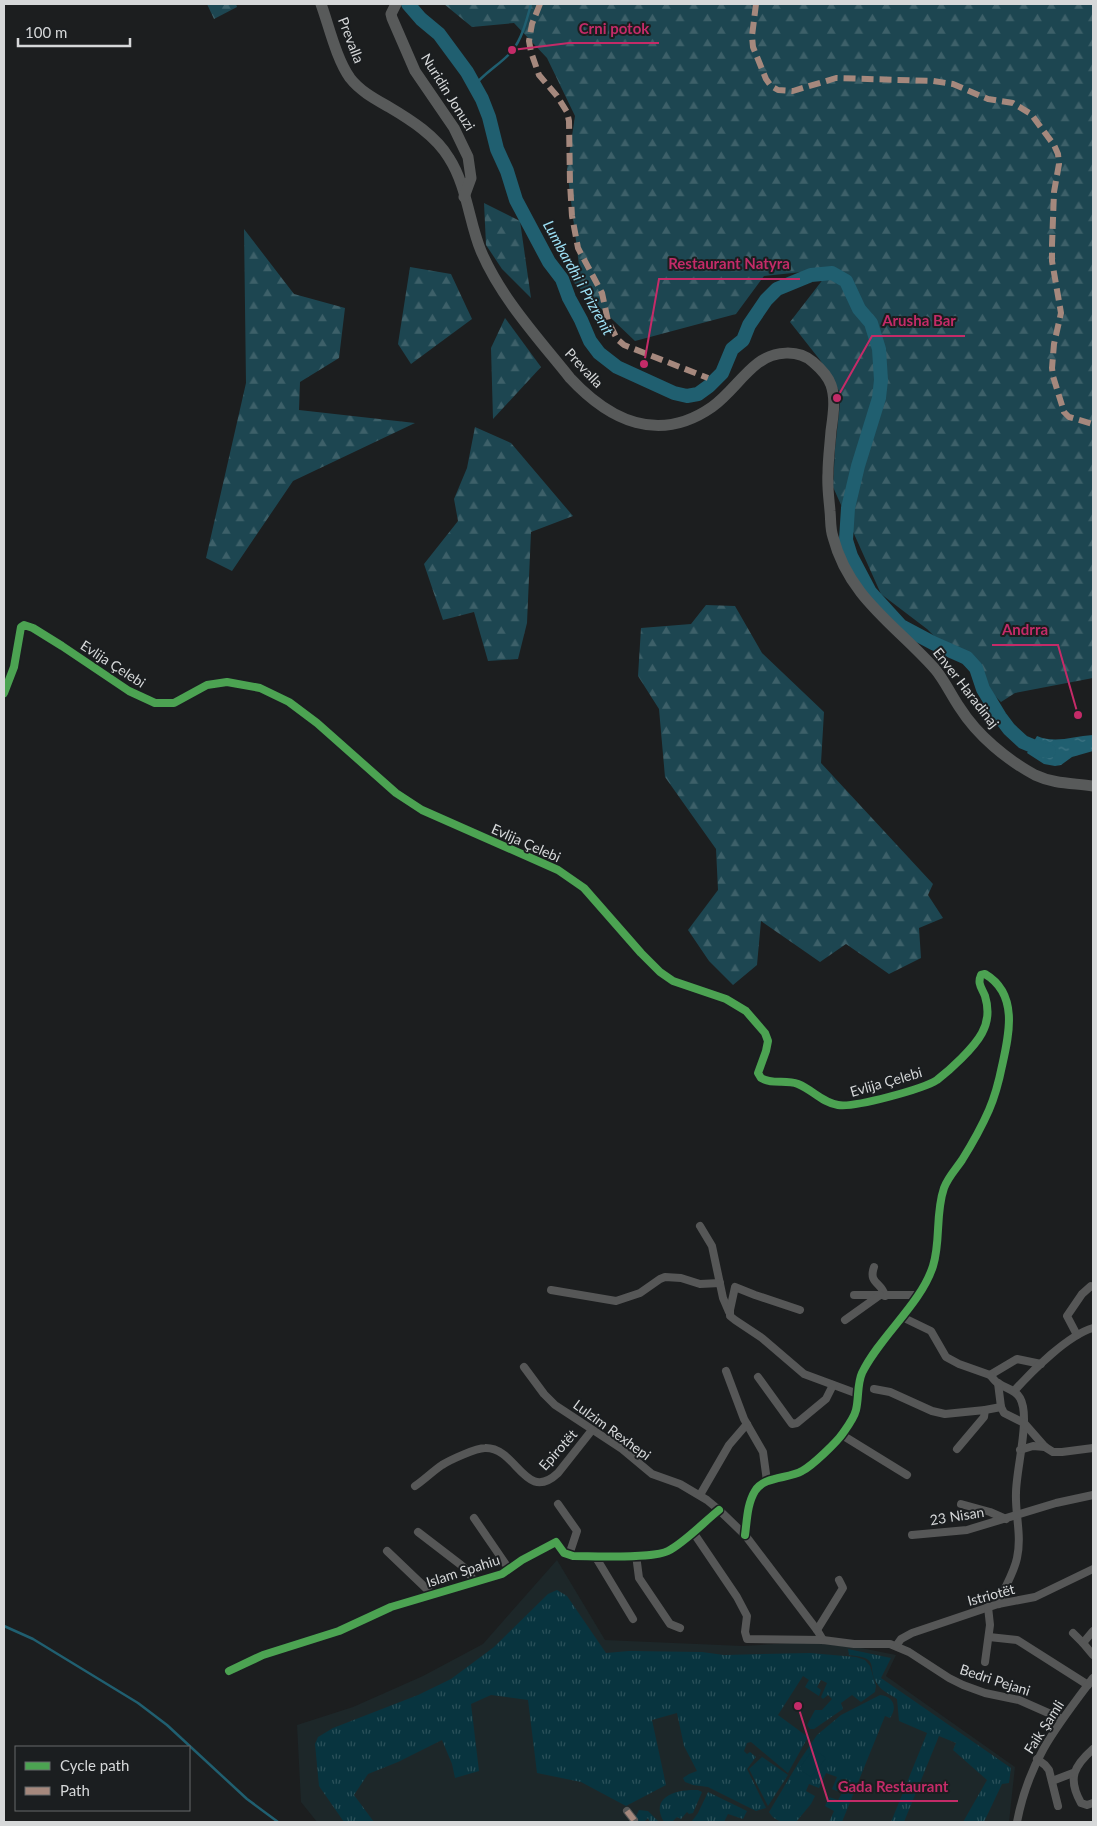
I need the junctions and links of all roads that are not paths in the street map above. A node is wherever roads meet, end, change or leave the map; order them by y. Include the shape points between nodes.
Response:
1 (321, 4) edge
2 (395, 5) edge
3 (464, 197) junction
4 (833, 537) joint
5 (4, 693) edge
6 (1093, 786) edge
7 (700, 1226) dead end
8 (874, 1267) dead end
9 (720, 1283) junction
10 (1093, 1287) edge
11 (551, 1290) dead end
12 (854, 1295) dead end
13 (883, 1295) junction
14 (917, 1295) junction
15 (800, 1310) dead end
16 (730, 1316) junction
17 (902, 1317) junction
18 (845, 1320) dead end
19 (1093, 1328) edge
20 (1077, 1336) junction
21 (1044, 1362) junction
22 (524, 1367) dead end
23 (726, 1371) dead end
24 (990, 1375) junction
25 (758, 1377) dead end
26 (998, 1383) junction
27 (833, 1385) junction
28 (874, 1389) dead end
29 (1014, 1391) junction
30 (858, 1394) junction
31 (1001, 1407) junction
32 (985, 1410) junction
33 (1024, 1423) junction
34 (747, 1424) junction
35 (592, 1430) junction
36 (842, 1435) junction
37 (1045, 1447) junction
38 (956, 1448) dead end
39 (1093, 1448) edge
40 (1020, 1450) junction
41 (907, 1476) dead end
42 (767, 1481) junction
43 (415, 1486) dead end
44 (700, 1495) junction
45 (1093, 1495) edge
46 (558, 1504) dead end
47 (961, 1504) dead end
48 (719, 1510) junction
49 (1018, 1514) junction
50 (474, 1518) dead end
51 (1006, 1519) junction
52 (418, 1532) dead end
53 (693, 1532) junction
54 (746, 1535) junction
55 (912, 1535) dead end
56 (387, 1551) dead end
57 (569, 1555) junction
58 (636, 1555) junction
59 (595, 1556) junction
60 (509, 1569) junction
61 (1093, 1569) edge
62 (839, 1580) dead end
63 (474, 1581) junction
64 (432, 1594) junction
65 (998, 1604) junction
66 (988, 1607) junction
67 (633, 1619) dead end
68 (680, 1628) dead end
69 (817, 1630) junction
70 (1093, 1631) edge
71 (1073, 1633) dead end
72 (989, 1637) junction
73 (823, 1640) junction
74 (1083, 1643) junction
75 (896, 1646) junction
76 (1093, 1655) edge
77 (985, 1662) dead end
78 (229, 1671) dead end
79 (1093, 1678) edge
80 (1088, 1685) junction
81 (1062, 1719) junction
82 (1093, 1749) edge
83 (1037, 1759) junction
84 (1073, 1773) junction
85 (1052, 1781) junction
86 (1093, 1803) edge
87 (1058, 1806) dead end
88 (627, 1811) dead end
89 (634, 1820) dead end
90 (1017, 1822) edge

1 - 3 main road, Prevalla via 350,78 362,90 433,138 450,158
2 - 3 main road, Nuridin Jonuzi via 392,18 415,71 454,128 468,157 471,178
3 - 4 main road, Prevalla via 491,273 511,302 583,392 622,418 642,425 678,423 712,406 757,363 770,356 792,353 814,362 830,381 833,394 828,473
4 - 6 main road, Enver Haradinaj via 856,587 884,620 936,670 960,709 984,739 1046,780
5 - 14 street, Evlija Çelebi via 24,625 129,691 155,703 174,703 200,688 219,682 246,684 276,695 317,723 382,781 422,810 558,870 584,888 660,972 681,984 726,999 760,1026 768,1041 758,1073 760,1078 797,1084 836,1105 859,1104 918,1088 936,1080 955,1064 987,1022 988,1009 979,980 981,975 989,976 1004,993 1009,1010 1006,1049 990,1109 945,1186 939,1209 933,1267
7 - 9 street via 712,1246
8 - 13 street via 873,1280 884,1289
9 - 11 street via 700,1284 680,1278 665,1278 640,1293 616,1300
9 - 16 street
10 - 20 street via 1082,1294 1066,1316
12 - 13 street
13 - 14 street
13 - 18 street
14 - 17 street, Evlija Çelebi
15 - 16 street via 735,1287
16 - 27 street via 779,1351 804,1374
17 - 24 street via 931,1331 946,1357
17 - 30 street, Evlija Çelebi via 861,1374
19 - 20 street
20 - 21 street
21 - 24 street via 1017,1359
21 - 29 street
22 - 35 street, Lulzim Rexhepi via 551,1401
23 - 34 street
24 - 26 street
25 - 27 street via 792,1424 798,1423 826,1399
26 - 29 street
26 - 31 street
27 - 30 street
28 - 32 street via 945,1414
29 - 33 street via 1021,1399
30 - 36 street, Evlija Çelebi via 856,1412
31 - 32 street
31 - 33 street via 1004,1413
32 - 38 street via 984,1417
33 - 37 street
33 - 40 street
34 - 42 street via 763,1452
34 - 44 street via 729,1445
35 - 43 street, Epirotët via 558,1473 541,1483 526,1478 516,1465 496,1450 483,1448 442,1465
35 - 44 street, Lulzim Rexhepi via 652,1474
36 - 41 street
36 - 42 street, Evlija Çelebi via 803,1471
37 - 39 street via 1054,1452
37 - 40 street
40 - 49 street via 1016,1493
42 - 54 street via 756,1490 750,1502
44 - 48 street, Lulzim Rexhepi
45 - 49 street, 23 Nisan
46 - 57 street via 577,1531
47 - 51 street, 23 Nisan
48 - 53 street, Islam Spahiu
48 - 54 street, Lulzim Rexhepi
49 - 51 street, 23 Nisan
49 - 65 street via 1017,1558
50 - 60 street, Islam Spahiu
51 - 55 street, 23 Nisan via 967,1530
52 - 63 street via 461,1565
53 - 58 street, Islam Spahiu via 667,1552
53 - 73 street via 747,1616 747,1639
54 - 69 street
56 - 64 street, Islam Spahiu
57 - 59 street, Islam Spahiu
57 - 60 street, Islam Spahiu via 561,1551 556,1542
58 - 59 street, Islam Spahiu
58 - 68 street via 640,1578 670,1624
59 - 67 street
60 - 63 street, Islam Spahiu
61 - 65 street, Istriotët via 1035,1597
62 - 69 street via 843,1588
63 - 64 street, Islam Spahiu
64 - 78 street, Islam Spahiu via 391,1607 339,1631 264,1655
65 - 66 street, Istriotët
66 - 72 street
66 - 75 street, Istriotët via 912,1633
69 - 73 street
70 - 74 street
71 - 74 street
72 - 77 street
72 - 80 street via 1016,1640
73 - 75 street
74 - 76 street
75 - 81 street, Bedri Pejani via 963,1685 1018,1700
79 - 80 street, Faik Şamli
80 - 81 street, Faik Şamli
81 - 83 street, Faik Şamli
82 - 84 street
83 - 85 street via 1046,1765
83 - 90 street, Faik Şamli
84 - 85 street
84 - 86 street via 1081,1803
85 - 87 street
88 - 89 street

